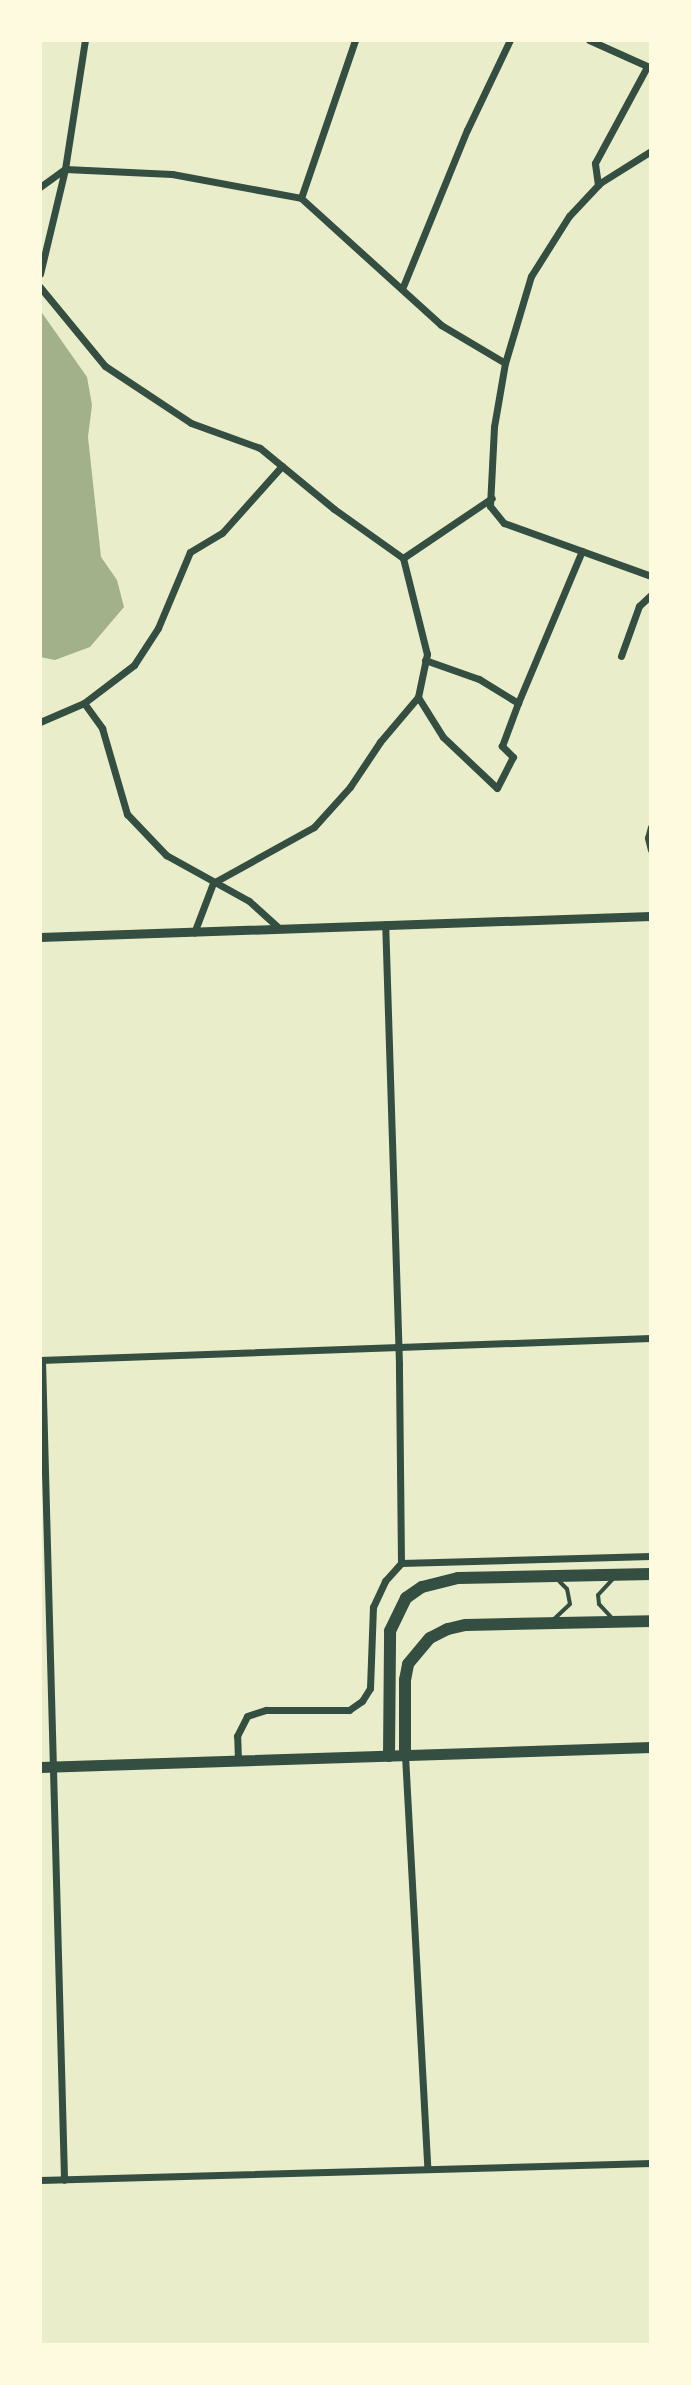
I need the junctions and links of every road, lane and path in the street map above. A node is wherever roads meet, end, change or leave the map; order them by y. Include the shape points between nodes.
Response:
1 (85, 40) edge
2 (355, 40) edge
3 (510, 40) edge
4 (594, 41) edge
5 (649, 68) edge
6 (651, 151) edge
7 (65, 169) junction
8 (598, 185) junction
9 (40, 187) edge
10 (301, 198) junction
11 (40, 274) edge
12 (40, 287) edge
13 (402, 289) junction
14 (505, 363) junction
15 (282, 466) junction
16 (492, 498) junction
17 (582, 551) junction
18 (403, 558) junction
19 (651, 576) edge
20 (651, 595) edge
21 (621, 656) dead end
22 (425, 660) junction
23 (418, 697) junction
24 (84, 703) junction
25 (518, 703) junction
26 (40, 722) edge
27 (651, 827) edge
28 (651, 850) edge
29 (213, 883) junction
30 (651, 916) edge
31 (385, 924) junction
32 (282, 931) junction
33 (194, 933) junction
34 (40, 937) edge
35 (651, 1338) edge
36 (399, 1347) junction
37 (41, 1360) edge
38 (651, 1556) edge
39 (401, 1563) junction
40 (624, 1574) junction
41 (651, 1574) edge
42 (550, 1576) junction
43 (651, 1621) edge
44 (617, 1622) junction
45 (547, 1623) junction
46 (651, 1747) edge
47 (405, 1755) junction
48 (389, 1756) junction
49 (238, 1760) junction
50 (46, 1767) edge
51 (651, 2163) edge
52 (427, 2167) junction
53 (40, 2180) edge
54 (64, 2180) junction

1 - 7 street
2 - 10 street
3 - 13 street
4 - 5 street
5 - 8 street via 595,163
6 - 8 street
7 - 9 street
7 - 10 street via 172,174
7 - 11 street
8 - 14 street via 569,216 531,276
10 - 13 street
12 - 15 street via 105,366 191,423 260,448
13 - 14 street via 441,325
14 - 16 street via 494,427
15 - 18 street
15 - 24 street via 222,533 190,552 158,628 134,665
16 - 17 street via 490,506 504,523
16 - 18 street
17 - 19 street
17 - 25 street
18 - 22 street
20 - 21 street via 639,606
22 - 23 street
22 - 25 street via 479,679
23 - 25 street via 443,737 497,788 513,757 502,746
23 - 29 street via 314,827
24 - 26 street
24 - 29 street via 102,728 127,814 166,855
27 - 28 street
29 - 32 street via 249,901
29 - 33 street
30 - 31 street
31 - 32 street
31 - 36 street
32 - 33 street
33 - 34 street
35 - 36 street
36 - 37 street
36 - 39 street
37 - 50 street
38 - 39 street
39 - 49 street via 373,1607 370,1688 362,1701 349,1710 266,1710 247,1716 237,1736
40 - 41 highway
40 - 42 highway
40 - 44 lane via 598,1595 604,1611
42 - 45 lane via 567,1589 570,1604
42 - 48 highway via 458,1578 422,1587 406,1598 390,1631 387,1652
43 - 44 highway
44 - 45 highway
45 - 47 highway via 466,1625 430,1638 408,1664
46 - 47 main road
47 - 48 main road
47 - 52 street
48 - 49 main road
49 - 50 main road
50 - 54 street
51 - 52 street
52 - 54 street
53 - 54 street

